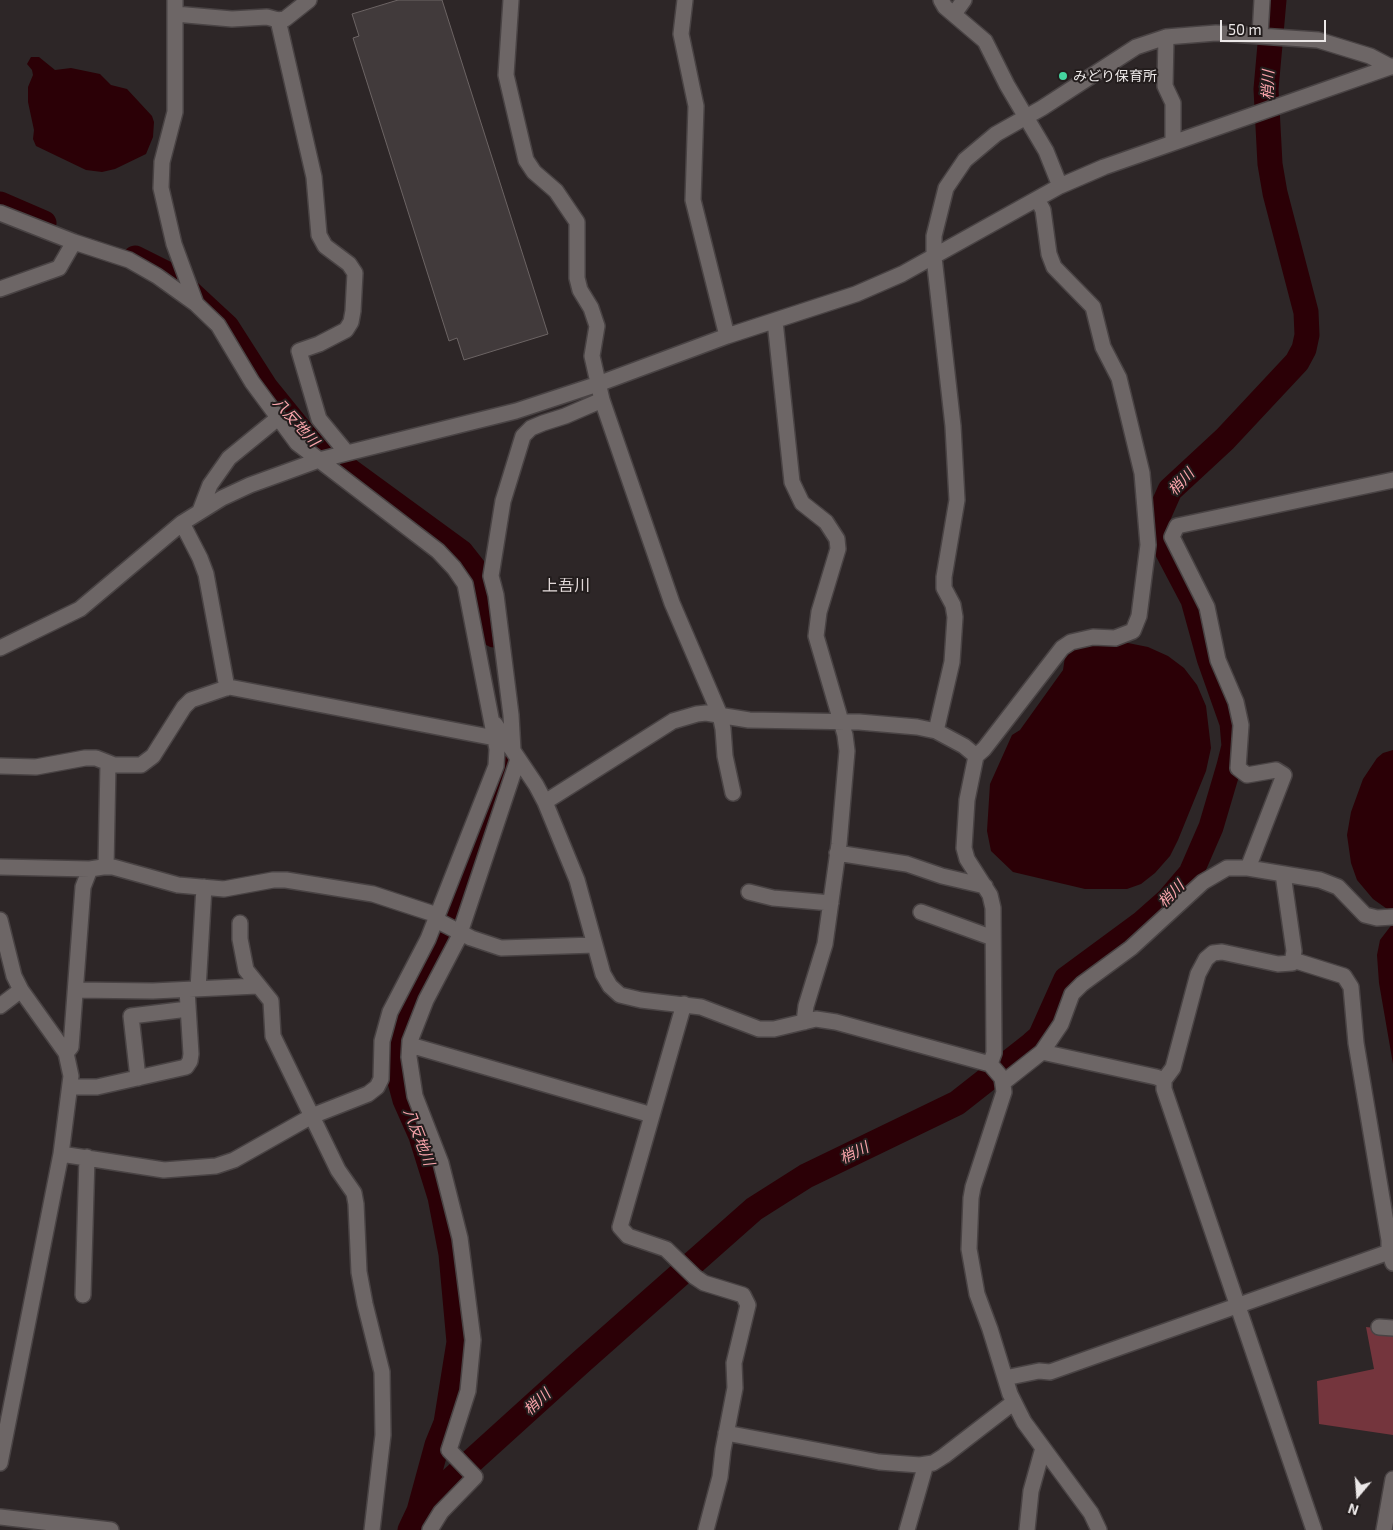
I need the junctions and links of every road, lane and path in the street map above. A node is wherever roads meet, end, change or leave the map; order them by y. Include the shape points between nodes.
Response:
1 (309, 0) edge
2 (511, 0) edge
3 (685, 0) edge
4 (941, 0) edge
5 (964, 0) edge
6 (1262, 0) edge
7 (175, 7) edge
8 (954, 14) junction
9 (278, 20) junction
10 (1267, 35) junction
11 (1166, 37) junction
12 (1392, 66) edge
13 (1027, 115) junction
14 (1173, 142) junction
15 (1060, 186) junction
16 (1037, 199) junction
17 (0, 213) edge
18 (74, 242) junction
19 (934, 257) junction
20 (0, 289) edge
21 (196, 304) junction
22 (775, 321) junction
23 (727, 336) junction
24 (598, 384) junction
25 (602, 400) junction
26 (278, 418) junction
27 (347, 453) junction
28 (319, 460) junction
29 (1393, 480) edge
30 (200, 512) junction
31 (182, 523) junction
32 (0, 648) edge
33 (227, 688) junction
34 (720, 715) junction
35 (490, 718) junction
36 (841, 721) junction
37 (936, 731) junction
38 (495, 738) junction
39 (515, 755) junction
40 (976, 756) junction
41 (108, 764) junction
42 (0, 766) edge
43 (733, 793) dead end
44 (545, 802) junction
45 (837, 852) junction
46 (0, 867) edge
47 (106, 867) junction
48 (1248, 868) junction
49 (90, 869) junction
50 (1282, 874) junction
51 (984, 886) junction
52 (204, 887) junction
53 (749, 892) dead end
54 (831, 903) junction
55 (921, 912) dead end
56 (1393, 917) edge
57 (436, 918) junction
58 (0, 920) edge
59 (240, 923) dead end
60 (461, 931) junction
61 (993, 938) junction
62 (595, 945) junction
63 (1293, 960) junction
64 (258, 986) junction
65 (192, 989) junction
66 (21, 990) junction
67 (76, 990) junction
68 (684, 1004) junction
69 (0, 1006) edge
70 (188, 1010) junction
71 (804, 1022) junction
72 (410, 1044) junction
73 (1042, 1052) junction
74 (66, 1053) junction
75 (990, 1064) junction
76 (138, 1078) junction
77 (1003, 1080) junction
78 (1164, 1080) junction
79 (71, 1087) junction
80 (652, 1115) junction
81 (312, 1116) junction
82 (61, 1154) junction
83 (87, 1157) junction
84 (1391, 1258) edge
85 (83, 1295) dead end
86 (1237, 1305) junction
87 (1005, 1378) junction
88 (1014, 1402) junction
89 (726, 1433) junction
90 (1043, 1448) junction
91 (0, 1463) edge
92 (926, 1464) junction
93 (1393, 1479) edge
94 (0, 1517) edge
95 (111, 1530) edge
96 (372, 1530) edge
97 (430, 1530) edge
98 (706, 1530) edge
99 (907, 1530) edge
100 (1027, 1530) edge
101 (1099, 1530) edge
102 (1314, 1530) edge
103 (1384, 1530) edge

1 - 9 street via 285,19
2 - 24 street via 506,75 526,160 534,172 556,191 577,222 576,278 597,326 592,356
3 - 23 street via 681,34 696,106 693,200
4 - 8 street
5 - 8 street
6 - 10 street
7 - 9 street via 232,19 266,17
7 - 21 street via 175,112 162,162 161,188 174,244
8 - 13 street via 985,41 1007,85
9 - 27 street via 314,177 319,235 325,246 349,264 355,274 353,311 346,330 299,351 319,419
10 - 11 street via 1216,33
10 - 12 street via 1318,40
11 - 13 street via 1136,47
11 - 14 street via 1165,86 1174,110
12 - 14 street
13 - 15 street
13 - 19 street via 976,149 952,177 946,188 934,236
14 - 15 street
15 - 16 street
16 - 19 street
16 - 40 street via 1043,210 1054,267 1093,307 1103,347 1119,378 1142,473 1148,545 1139,616 1133,631 1115,638 1080,639 1067,645
17 - 18 street
18 - 20 street via 59,268
18 - 21 street via 129,260
19 - 22 street via 856,294
19 - 37 street via 958,500 944,577 944,588 955,617 952,662
21 - 26 street via 218,325
22 - 23 street
22 - 36 street via 792,482 802,502 826,522 837,539 838,549 819,612 816,636
23 - 24 street
24 - 25 street
24 - 27 street via 516,411
25 - 34 street via 672,603
25 - 39 street via 543,422 523,436 503,501 491,576 496,594
26 - 28 street via 297,443
26 - 30 street via 230,458 210,485
27 - 28 street
28 - 30 street via 250,485
28 - 35 street via 438,551 462,579
29 - 48 street via 1176,526 1172,537 1207,607 1218,660 1236,702 1241,725 1238,768 1247,775 1276,770 1284,775
30 - 31 street
31 - 32 street via 80,609
31 - 33 street via 206,574
33 - 38 street via 248,689
33 - 41 street via 191,700 184,706 148,762 125,766
34 - 36 street via 749,720
34 - 43 street
34 - 44 street via 697,714 673,722
35 - 38 street
35 - 39 street
36 - 37 street
36 - 45 street via 847,751
37 - 40 street
38 - 57 street via 496,766
39 - 44 street
39 - 60 street
40 - 51 street via 967,800 964,848
41 - 42 street via 96,758 85,758 36,767
41 - 47 street
44 - 62 street via 577,880
45 - 51 street via 907,864
45 - 54 street
46 - 49 street
47 - 49 street
47 - 52 street via 178,885
48 - 50 street
48 - 73 street via 1227,868 1215,874 1131,948 1082,984 1072,994 1061,1024
49 - 67 street via 83,887
50 - 56 street via 1320,880 1338,887 1365,915
50 - 63 street
51 - 61 street via 993,908
52 - 57 street via 239,887 286,880 373,894 432,913
52 - 65 street
53 - 54 street via 773,898
54 - 71 street via 825,944
55 - 61 street
57 - 60 street
57 - 81 street via 390,1012 382,1041 382,1068 377,1088
58 - 66 street via 14,976
59 - 64 street via 246,970
60 - 62 street via 471,938 501,948
60 - 72 street via 426,1000
61 - 75 street via 994,1053
62 - 68 street via 603,974 620,995 635,1000
63 - 78 street via 1287,965 1278,964 1222,952 1213,953 1206,959 1198,974 1173,1068
63 - 84 street via 1344,976 1351,987 1356,1044
64 - 65 street
64 - 81 street via 271,1000 274,1036
65 - 67 street
65 - 70 street
66 - 69 street
66 - 74 street
67 - 74 street via 71,1047
68 - 71 street via 714,1010 759,1029
68 - 80 street
70 - 76 street via 190,1061 186,1067
70 - 76 street via 131,1016
71 - 75 street via 836,1022
72 - 80 street
72 - 97 street via 415,1096 441,1163 460,1238 473,1340 468,1391 449,1450 475,1477 441,1512
73 - 77 street
73 - 78 street
74 - 79 street
75 - 77 street
76 - 79 street via 98,1087
77 - 87 street via 1004,1092 973,1187 969,1228 977,1294
78 - 86 street via 1164,1089
79 - 82 street
80 - 89 street via 620,1227 628,1236 666,1249 704,1283 743,1296 748,1305 734,1363 735,1388
81 - 83 street via 234,1160 216,1166 164,1170
81 - 96 street via 338,1170 354,1193 364,1304 382,1372 383,1435
82 - 83 street
82 - 91 street
83 - 85 street
84 - 86 street
86 - 87 street via 1050,1372
86 - 102 street
87 - 88 street
88 - 90 street
88 - 92 street via 944,1456
89 - 92 street via 878,1462
89 - 98 street via 720,1477
90 - 100 street via 1032,1491
90 - 101 street via 1091,1513
92 - 99 street
93 - 103 street
94 - 95 street

